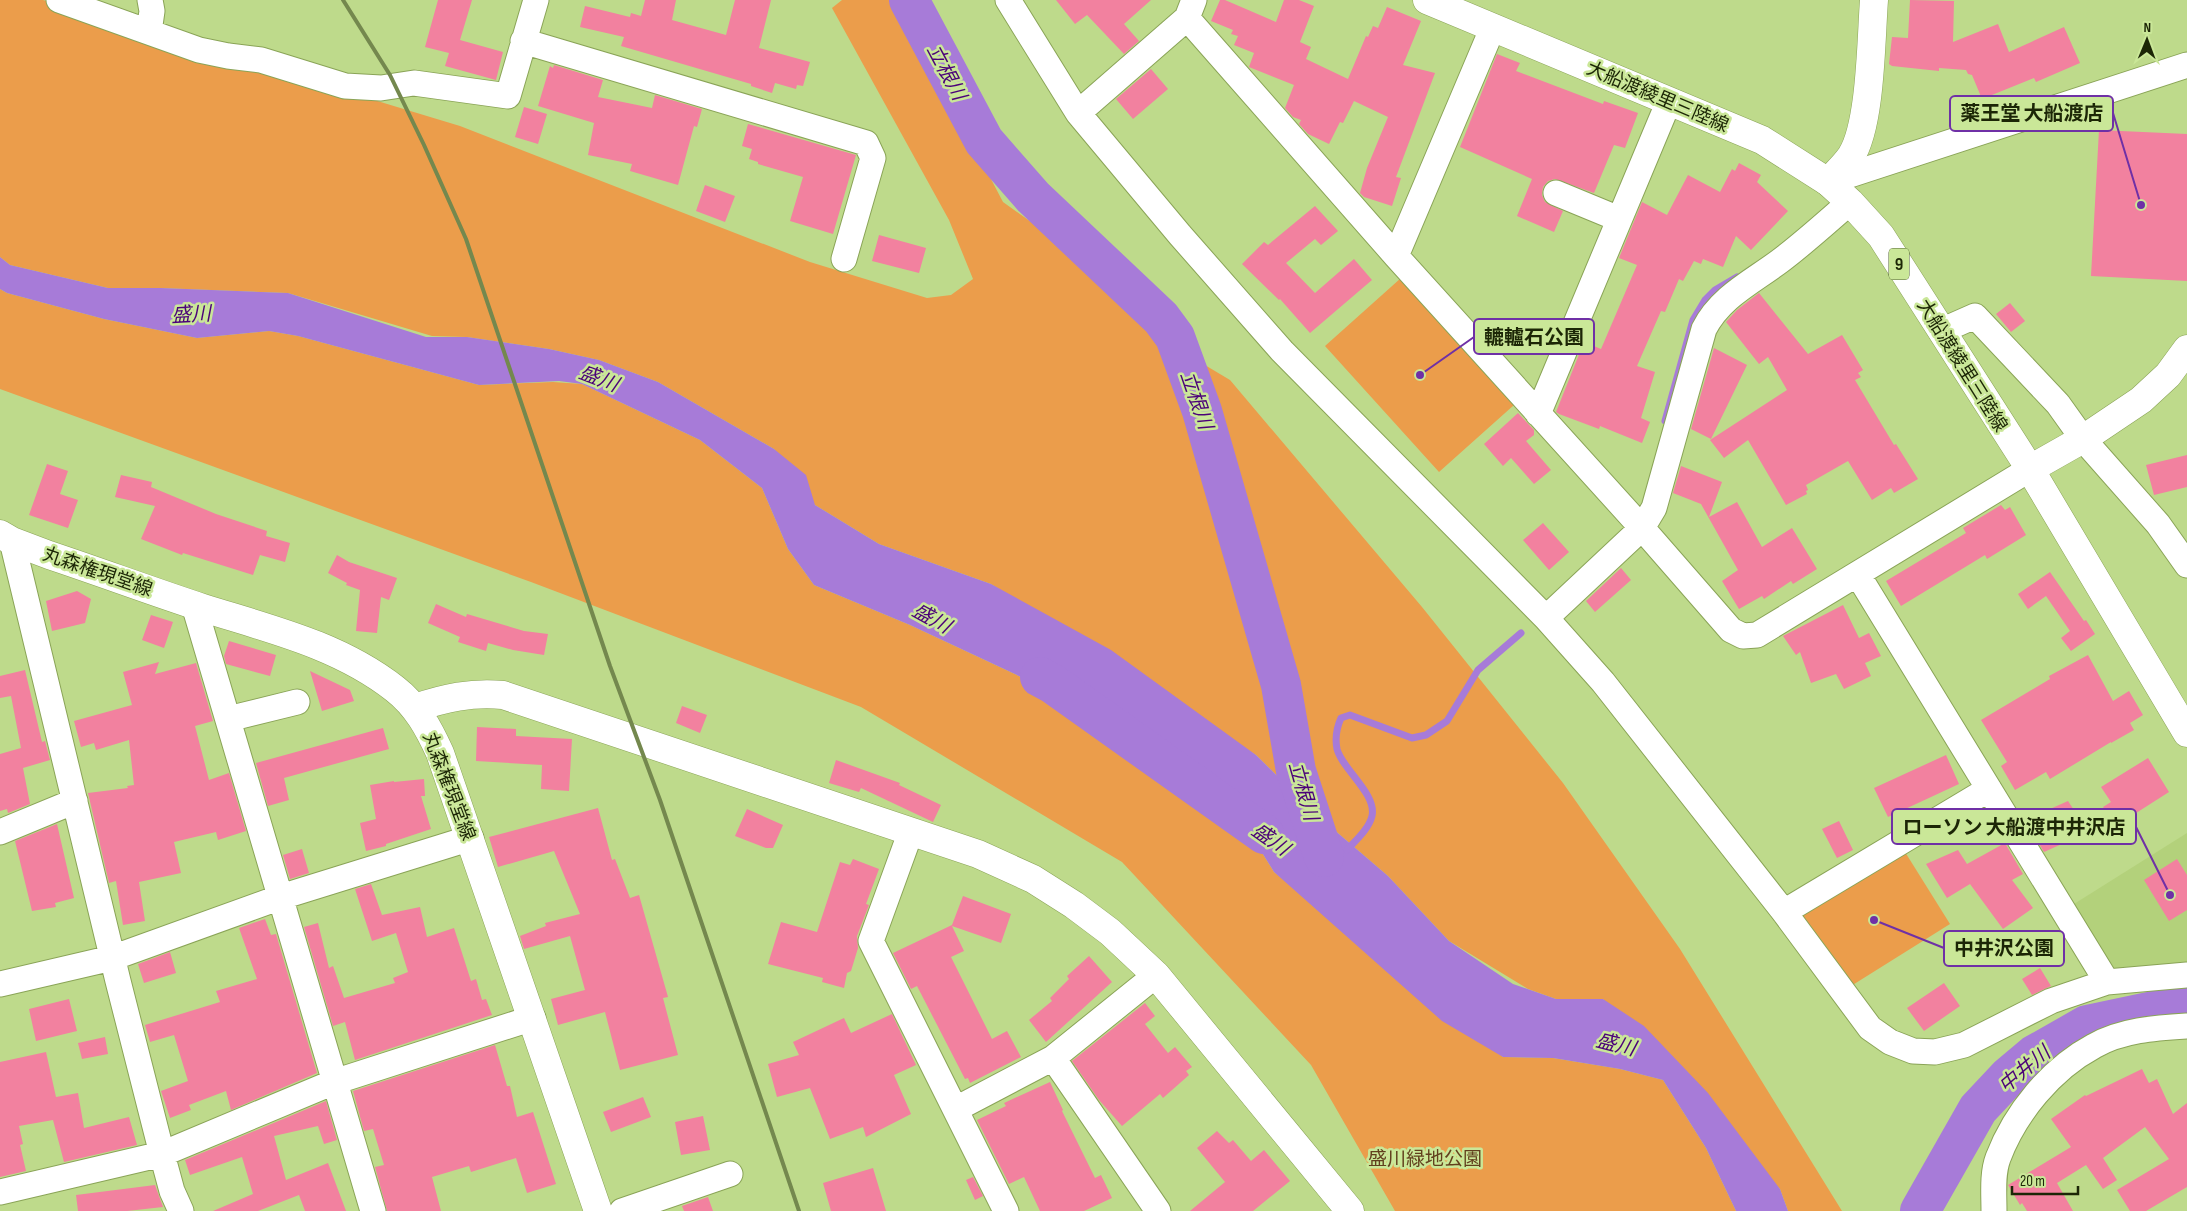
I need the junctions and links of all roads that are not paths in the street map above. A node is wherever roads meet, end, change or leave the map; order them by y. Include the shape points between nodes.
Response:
1 (59, 0) edge
2 (150, 0) edge
3 (536, 0) edge
4 (1008, 0) edge
5 (1428, 0) edge
6 (1874, 0) edge
7 (1190, 9) edge
8 (1493, 28) junction
9 (149, 32) junction
10 (522, 41) junction
11 (2187, 65) edge
12 (1669, 101) junction
13 (1078, 113) junction
14 (1828, 182) junction
15 (1556, 193) dead end
16 (1850, 202) junction
17 (1619, 219) junction
18 (1396, 256) junction
19 (844, 259) dead end
20 (1942, 331) junction
21 (2187, 349) edge
22 (1538, 414) junction
23 (2083, 439) junction
24 (2030, 469) junction
25 (1642, 528) junction
26 (6, 537) edge
27 (2187, 565) edge
28 (1858, 576) junction
29 (194, 605) junction
30 (1546, 618) junction
31 (297, 702) dead end
32 (415, 708) junction
33 (228, 719) junction
34 (2187, 733) edge
35 (1989, 789) junction
36 (75, 801) junction
37 (910, 831) junction
38 (0, 832) edge
39 (471, 838) junction
40 (281, 897) junction
41 (1784, 912) junction
42 (112, 958) junction
43 (1156, 975) junction
44 (2187, 975) edge
45 (2107, 982) junction
46 (0, 984) edge
47 (533, 1018) junction
48 (2187, 1026) edge
49 (1053, 1058) junction
50 (334, 1082) junction
51 (956, 1109) junction
52 (162, 1154) junction
53 (730, 1174) dead end
54 (0, 1192) edge
55 (181, 1211) edge
56 (373, 1211) edge
57 (598, 1211) edge
58 (622, 1211) edge
59 (1006, 1211) edge
60 (1158, 1211) edge
61 (1350, 1211) edge
62 (1994, 1211) edge

1 - 9 street
2 - 9 street
3 - 10 street
4 - 13 street
5 - 8 main road, 大船渡綾里三陸線 / 9
6 - 14 main road via 1865,110 1859,139 1851,156
7 - 13 street
7 - 18 street
8 - 12 main road, 大船渡綾里三陸線 / 9
8 - 18 street
9 - 10 street via 199,50 261,60 345,86 381,88 414,83 508,96
10 - 19 street via 866,143 873,158
11 - 14 street
12 - 14 main road, 大船渡綾里三陸線 / 9 via 1762,140
12 - 17 street
13 - 30 street via 1282,351
14 - 16 main road, 大船渡綾里三陸線 / 9
15 - 17 street
16 - 20 main road, 大船渡綾里三陸線 / 9 via 1881,236
16 - 25 street via 1781,260 1724,301 1712,314 1704,329 1654,508
17 - 22 street
18 - 22 street
20 - 23 street via 1975,316 2058,404
20 - 24 main road, 大船渡綾里三陸線 / 9
21 - 23 main road via 2168,375 2141,400
22 - 25 street
23 - 24 main road
23 - 27 street via 2158,524
24 - 28 street
24 - 34 main road, 大船渡綾里三陸線 / 9
25 - 28 street via 1731,630 1743,636 1757,635
25 - 30 street
26 - 29 main road, 丸森権現堂線
26 - 36 street
28 - 35 street
29 - 32 main road, 丸森権現堂線 via 321,646 396,689
29 - 33 street
30 - 41 street via 1603,682
31 - 33 street
32 - 37 main road via 449,697 483,693 503,695
32 - 39 main road, 丸森権現堂線 via 440,753
33 - 40 street
35 - 41 street
35 - 45 street
36 - 38 street
36 - 42 street
37 - 43 main road via 978,854 1033,879 1110,932
37 - 51 street via 872,942
39 - 40 street
39 - 47 main road, 丸森権現堂線
40 - 42 street
40 - 50 street
41 - 45 street via 1870,1028 1890,1042 1913,1051 1935,1052 1964,1045 2051,1001
42 - 46 street
42 - 52 street
43 - 49 street
43 - 61 main road
44 - 45 street
47 - 50 street
47 - 57 main road, 丸森権現堂線
48 - 62 street via 2144,1029 2094,1045 2045,1084 2025,1109 1998,1159 1993,1186
49 - 51 street
49 - 60 street
50 - 52 street
50 - 56 street
51 - 59 street
52 - 54 street
52 - 55 street via 172,1192
53 - 58 street

